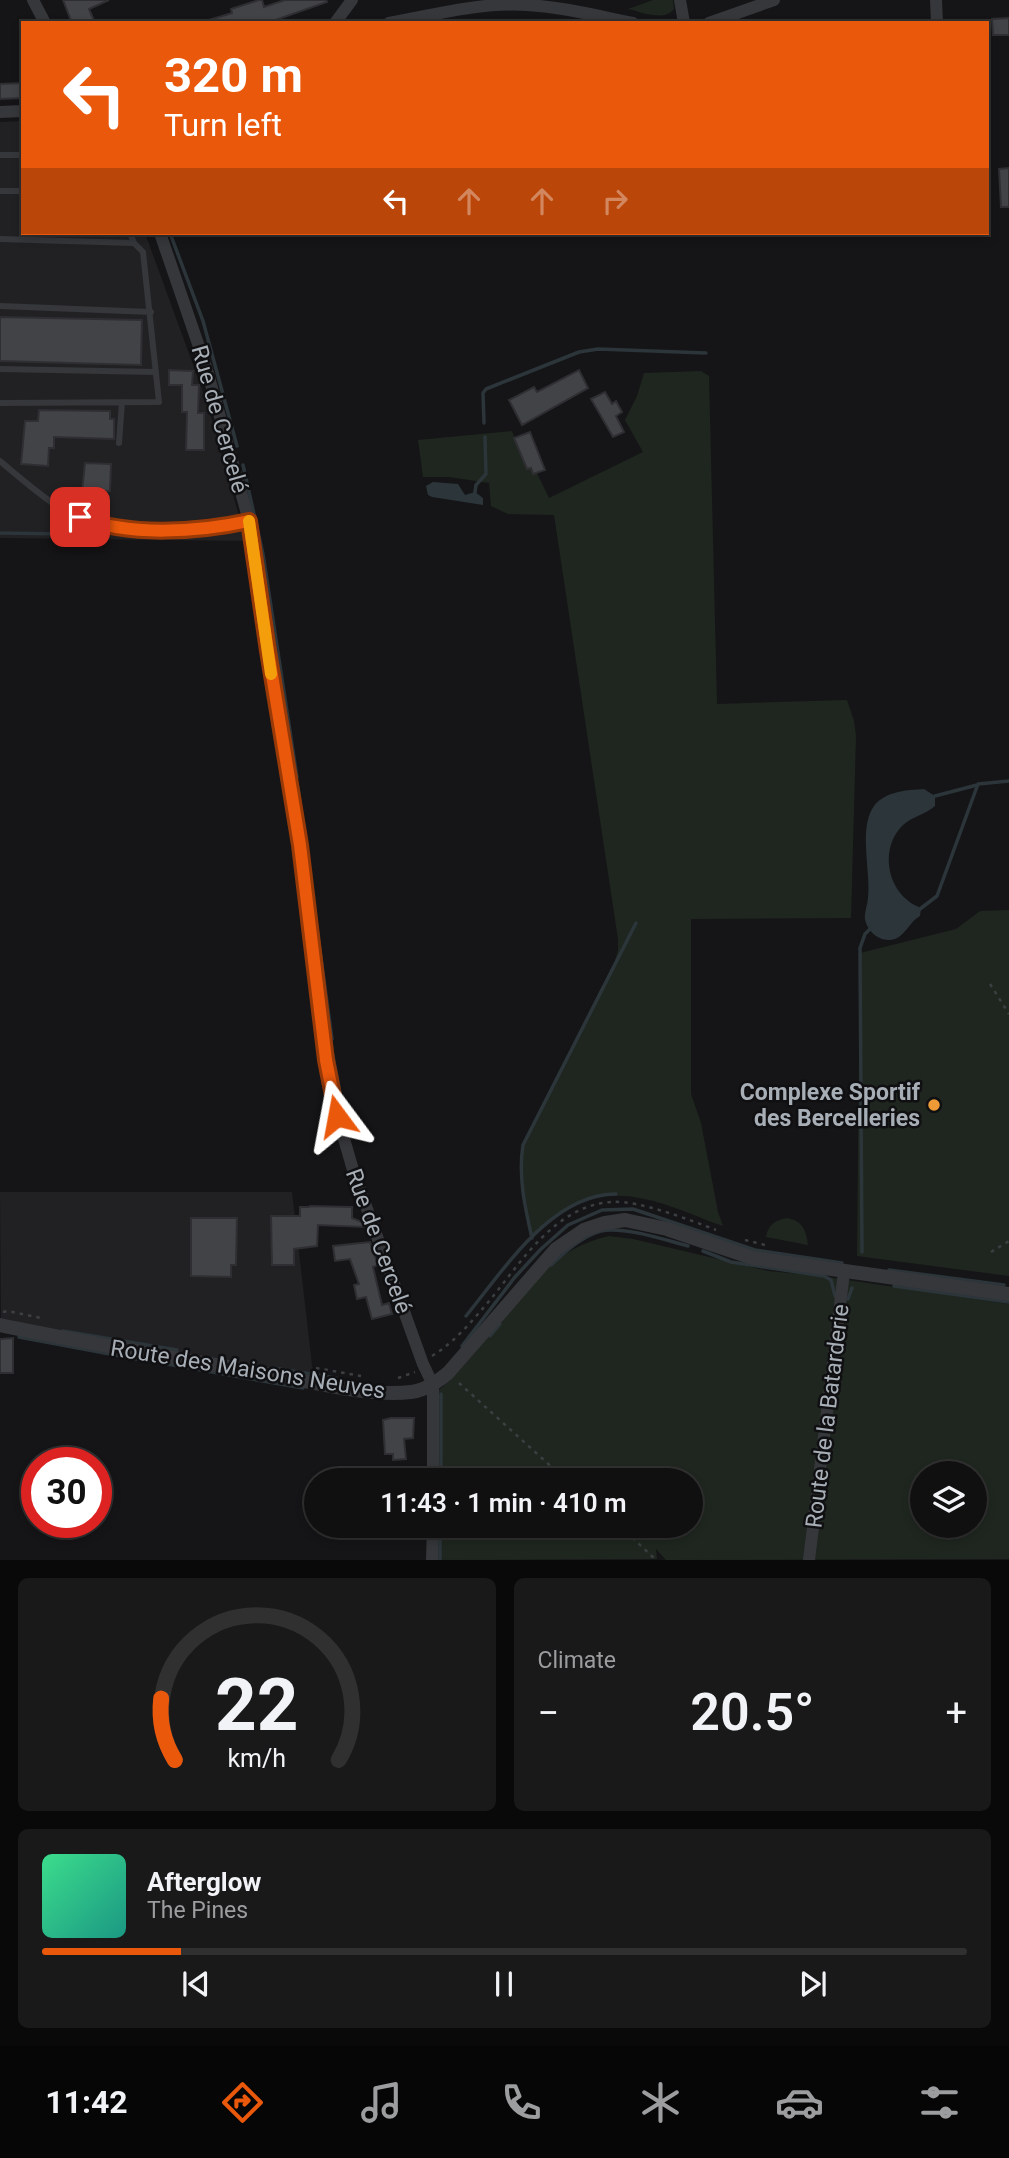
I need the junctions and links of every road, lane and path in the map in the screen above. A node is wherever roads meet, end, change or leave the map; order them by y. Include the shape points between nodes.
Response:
1 (33, 0) edge
2 (352, 0) edge
3 (680, 0) edge
4 (774, 0) edge
5 (936, 0) edge
6 (44, 21) edge
7 (336, 21) edge
8 (400, 21) edge
9 (623, 21) edge
10 (684, 21) edge
11 (715, 21) edge
12 (937, 21) edge
13 (21, 111) edge
14 (0, 112) edge
15 (0, 155) edge
16 (21, 155) edge
17 (0, 191) edge
18 (21, 191) edge
19 (131, 235) edge
20 (161, 235) edge
21 (0, 239) edge
22 (134, 243) junction
23 (0, 306) edge
24 (151, 312) junction
25 (0, 369) edge
26 (156, 372) junction
27 (121, 402) junction
28 (0, 403) edge
29 (119, 443) dead end
30 (0, 461) edge
31 (249, 521) junction
32 (990, 984) dead end
33 (1009, 1014) edge
34 (725, 1234) dead end
35 (738, 1239) dead end
36 (1009, 1241) edge
37 (775, 1247) dead end
38 (991, 1252) dead end
39 (844, 1272) junction
40 (1009, 1294) edge
41 (0, 1325) edge
42 (429, 1357) dead end
43 (448, 1373) junction
44 (433, 1385) junction
45 (433, 1468) edge
46 (553, 1468) edge
47 (433, 1538) edge
48 (633, 1538) edge
49 (432, 1559) edge
50 (656, 1559) edge
51 (809, 1559) edge

1 - 6 street
2 - 7 street
3 - 10 street
4 - 11 street
5 - 12 street
8 - 9 street via 526,4
13 - 14 street
15 - 16 lane
17 - 18 lane
19 - 22 lane
20 - 31 street, Rue de Cercelé via 207,370
21 - 22 lane
22 - 24 lane via 143,252
23 - 24 lane
24 - 26 lane
25 - 26 lane
26 - 27 lane via 159,402
27 - 28 lane
27 - 29 lane
30 - 31 lane via 65,512 95,523 120,528 207,529
31 - 44 street, Rue de Cercelé via 300,845 332,1097 353,1170
32 - 33 path
34 - 42 path via 629,1203 613,1202 579,1211 542,1237 463,1332
35 - 37 path
36 - 38 path
39 - 40 street, Route des Maisons Neuves
39 - 43 street, Route des Maisons Neuves via 753,1258 645,1223 605,1223 584,1230 556,1249
39 - 51 street, Route de la Batarderie
41 - 44 street, Route des Maisons Neuves via 354,1389 408,1392
43 - 44 street, Route des Maisons Neuves
43 - 46 path
44 - 45 street
47 - 49 street
48 - 50 path

